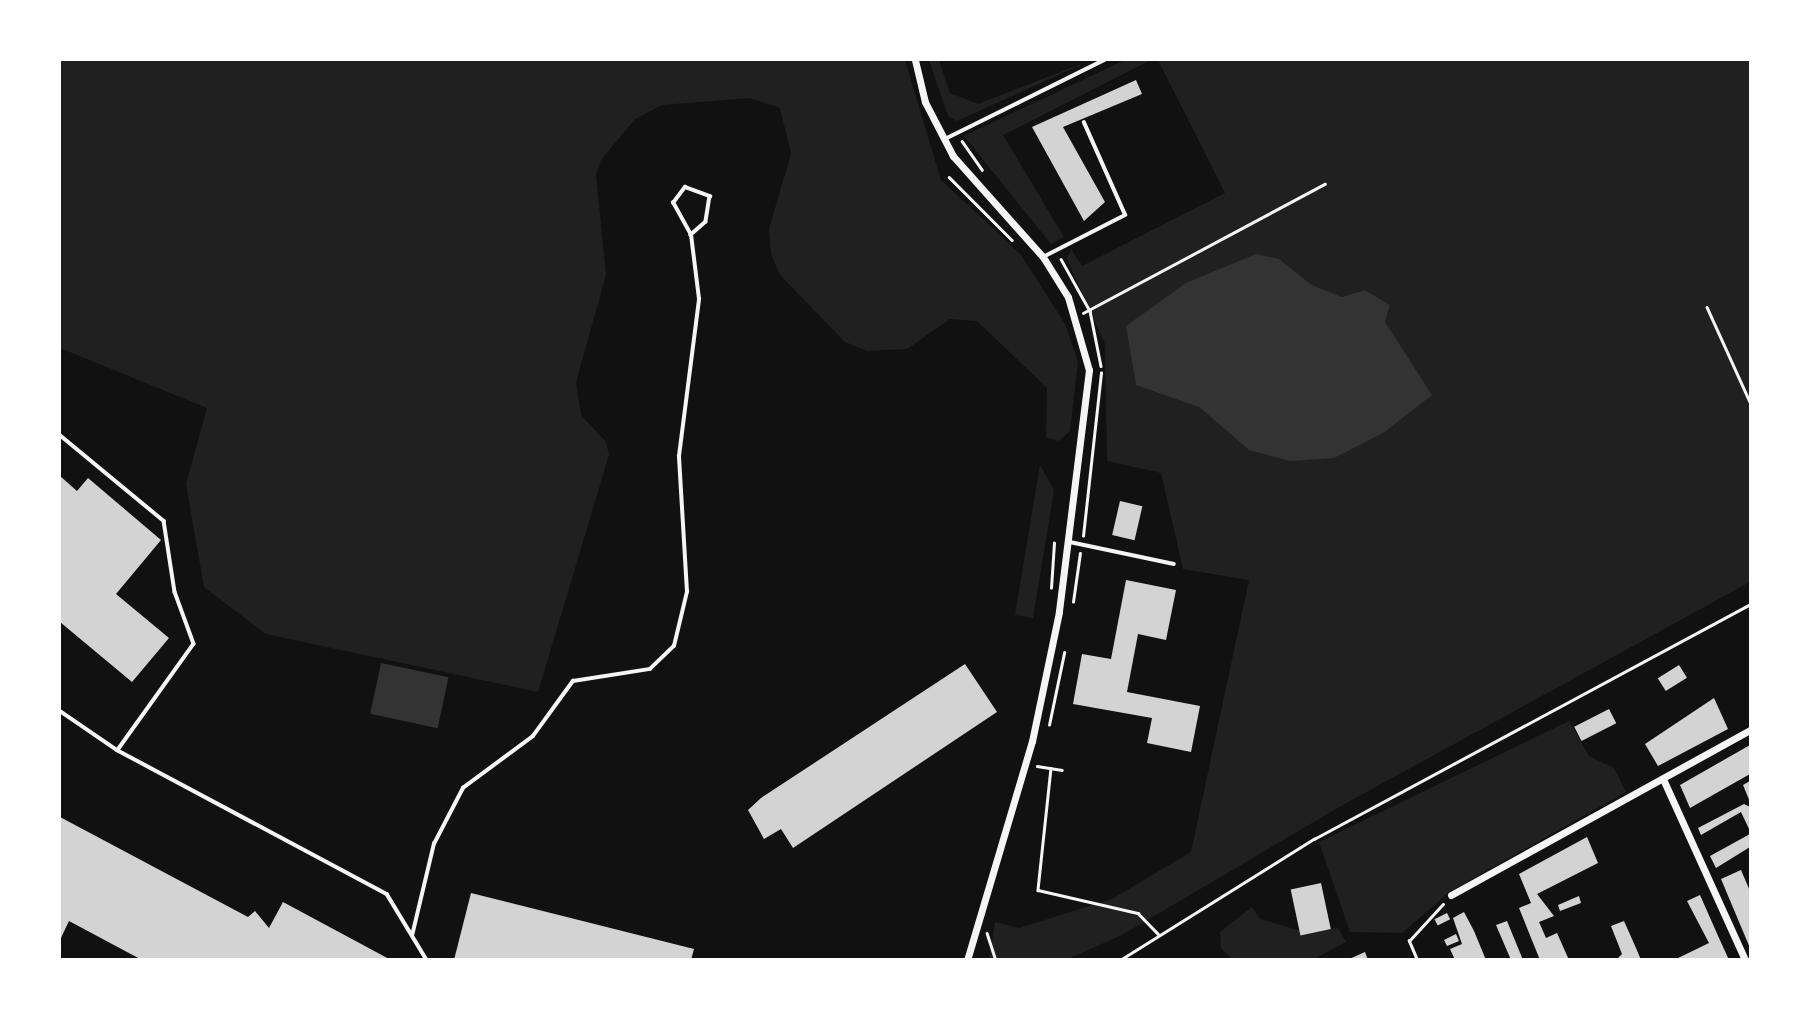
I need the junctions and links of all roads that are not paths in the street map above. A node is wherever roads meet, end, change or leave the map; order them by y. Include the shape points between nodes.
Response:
1 (915, 60) edge
2 (1104, 60) edge
3 (1083, 123) dead end
4 (944, 140) junction
5 (691, 235) junction
6 (1043, 257) junction
7 (60, 435) edge
8 (1070, 542) junction
9 (1174, 564) dead end
10 (60, 710) edge
11 (1751, 730) edge
12 (117, 750) junction
13 (1664, 779) junction
14 (1451, 895) road end
15 (412, 936) junction
16 (427, 960) edge
17 (967, 960) edge
18 (1745, 960) edge

1 - 4 street
2 - 4 lane
3 - 6 lane via 1125,215
4 - 6 street
5 - 5 lane via 706,222 710,195 685,187 673,203
5 - 15 lane via 699,299 679,456 687,592 674,646 650,669 573,681 533,736 463,788 434,844
6 - 8 street via 1077,315 1090,392
7 - 12 lane via 164,521 174,592 194,644
8 - 9 lane
8 - 17 street via 1032,741
10 - 12 lane
11 - 13 street
12 - 15 lane via 387,894
13 - 14 street
13 - 18 street
15 - 16 lane

